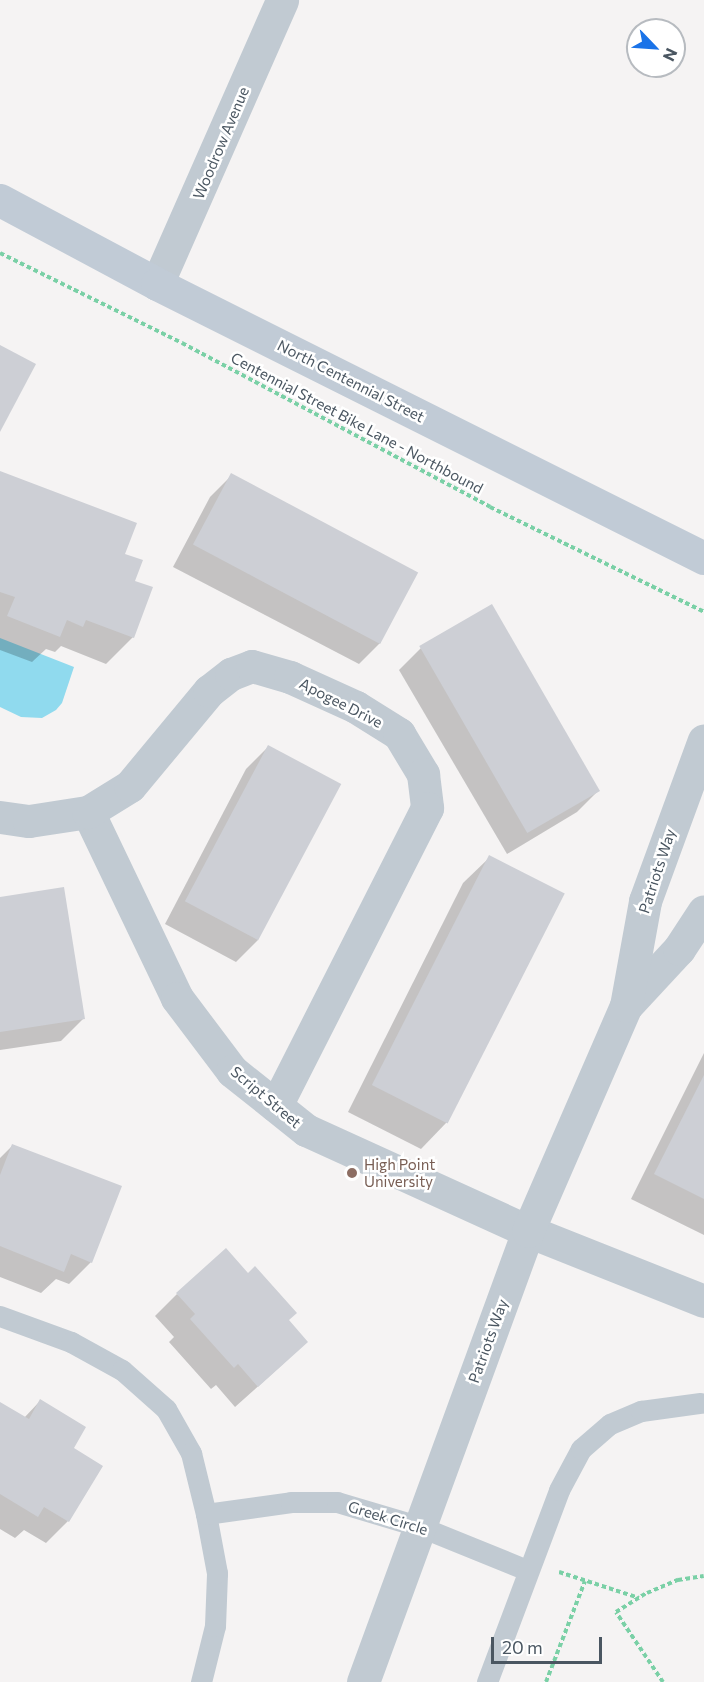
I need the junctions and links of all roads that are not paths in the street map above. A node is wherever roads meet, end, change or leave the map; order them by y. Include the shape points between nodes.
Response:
1 (282, 0) edge
2 (0, 200) edge
3 (158, 284) junction
4 (704, 558) edge
5 (704, 740) edge
6 (698, 774) edge
7 (88, 812) junction
8 (0, 817) edge
9 (704, 911) edge
10 (626, 1006) junction
11 (276, 1106) junction
12 (528, 1231) junction
13 (704, 1301) edge
14 (0, 1316) edge
15 (700, 1403) dead end
16 (206, 1514) junction
17 (421, 1527) junction
18 (529, 1566) junction
19 (201, 1682) edge
20 (363, 1682) edge
21 (487, 1682) edge

1 - 3 street, Woodrow Avenue
2 - 3 main road, North Centennial Street
3 - 4 main road, North Centennial Street
5 - 6 street, Patriots Way
6 - 10 street, Patriots Way via 645,901
7 - 8 street, Apogee Drive via 29,820
7 - 11 street, Script Street via 177,998 231,1071
7 - 11 street, Apogee Drive via 130,786 209,691 231,674 252,666 318,690 399,734 423,774 427,808
9 - 10 street, Patriots Way via 679,948
10 - 12 street, Patriots Way
11 - 12 street, Script Street via 306,1130
12 - 13 street, Script Street
12 - 17 street, Patriots Way
14 - 16 lane via 71,1342 123,1370 166,1409 191,1453
15 - 18 lane via 641,1411 610,1425 581,1449 559,1490
16 - 17 lane, Greek Circle via 291,1502 337,1502
16 - 19 lane via 218,1574 215,1626
17 - 18 lane, Greek Circle
17 - 20 street, Patriots Way
18 - 21 lane

